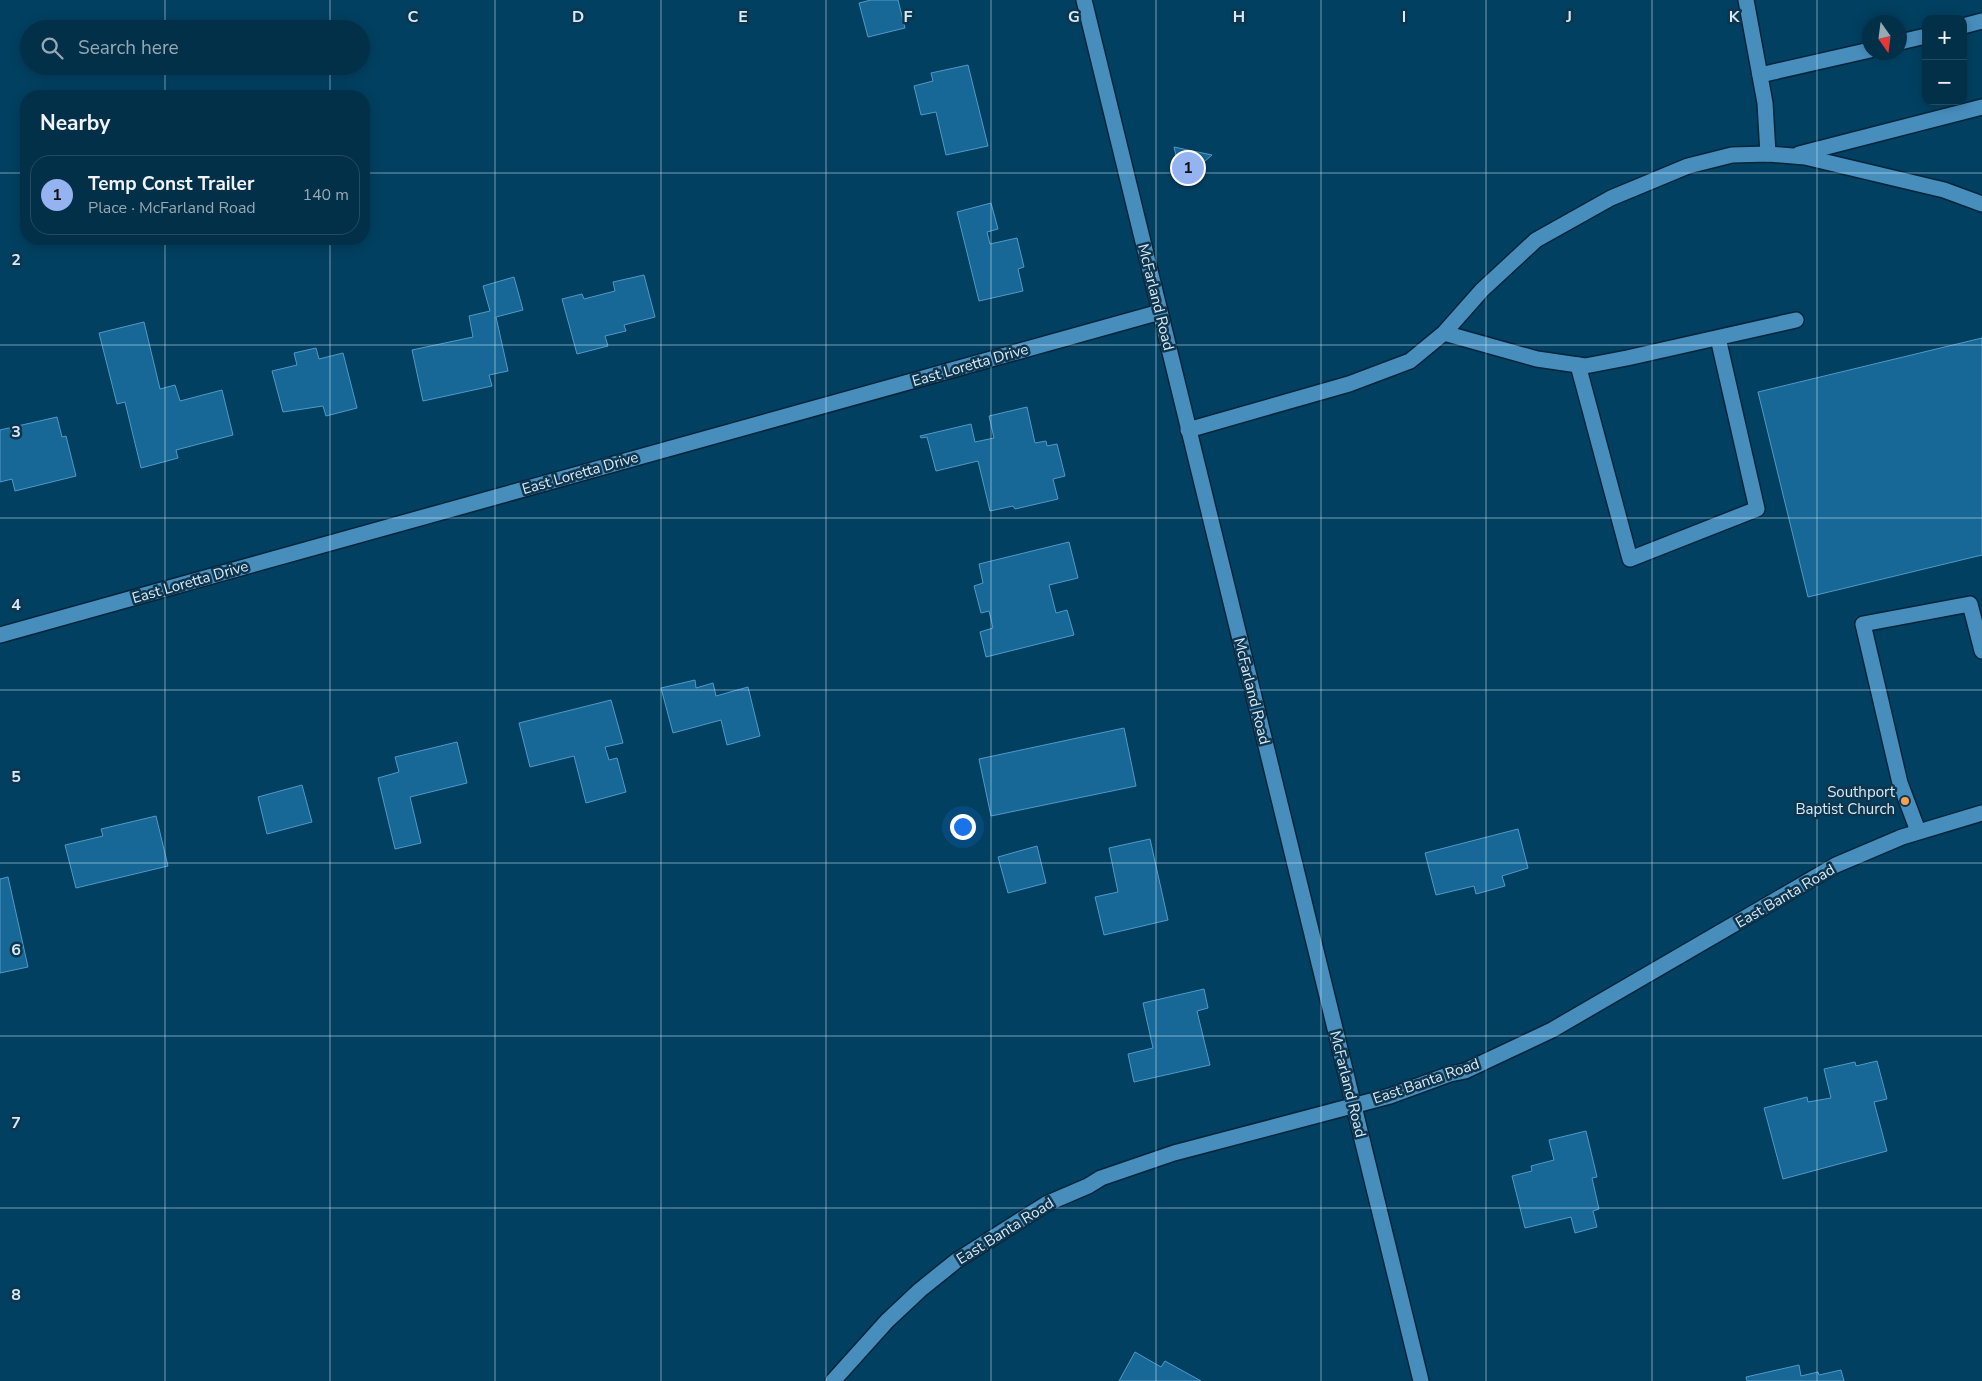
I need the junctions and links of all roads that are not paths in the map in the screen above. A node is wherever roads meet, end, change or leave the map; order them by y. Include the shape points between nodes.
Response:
1 (1084, 0) edge
2 (1746, 0) edge
3 (1982, 22) edge
4 (1967, 25) edge
5 (1922, 37) edge
6 (1907, 40) edge
7 (1862, 52) edge
8 (1760, 75) junction
9 (1982, 107) edge
10 (1768, 154) junction
11 (1793, 155) junction
12 (1982, 204) edge
13 (1160, 312) junction
14 (1796, 320) dead end
15 (1444, 333) junction
16 (1718, 338) junction
17 (1578, 365) junction
18 (1188, 430) junction
19 (0, 634) edge
20 (1982, 651) edge
21 (1982, 813) edge
22 (1918, 831) junction
23 (1353, 1105) junction
24 (833, 1381) edge
25 (1421, 1381) edge

1 - 13 street, McFarland Road
2 - 8 street
3 - 4 street
5 - 6 street
7 - 8 street
8 - 10 street
9 - 11 street
10 - 11 street
10 - 15 street via 1732,155 1688,166 1611,198 1536,240 1482,290
11 - 12 street via 1944,190
13 - 18 street, McFarland Road
13 - 19 street, East Loretta Drive
14 - 16 street
15 - 17 street via 1537,359
15 - 18 street via 1410,361 1349,384
16 - 17 street via 1603,364
16 - 17 street via 1757,509 1630,559
18 - 23 street, McFarland Road
20 - 22 street via 1970,604 1863,624 1900,783
21 - 22 street, East Banta Road
22 - 23 street, East Banta Road via 1836,866 1523,1044 1465,1071
23 - 24 street, East Banta Road via 1174,1153 1101,1178 1046,1204 956,1261 920,1290 886,1321
23 - 25 street, McFarland Road

